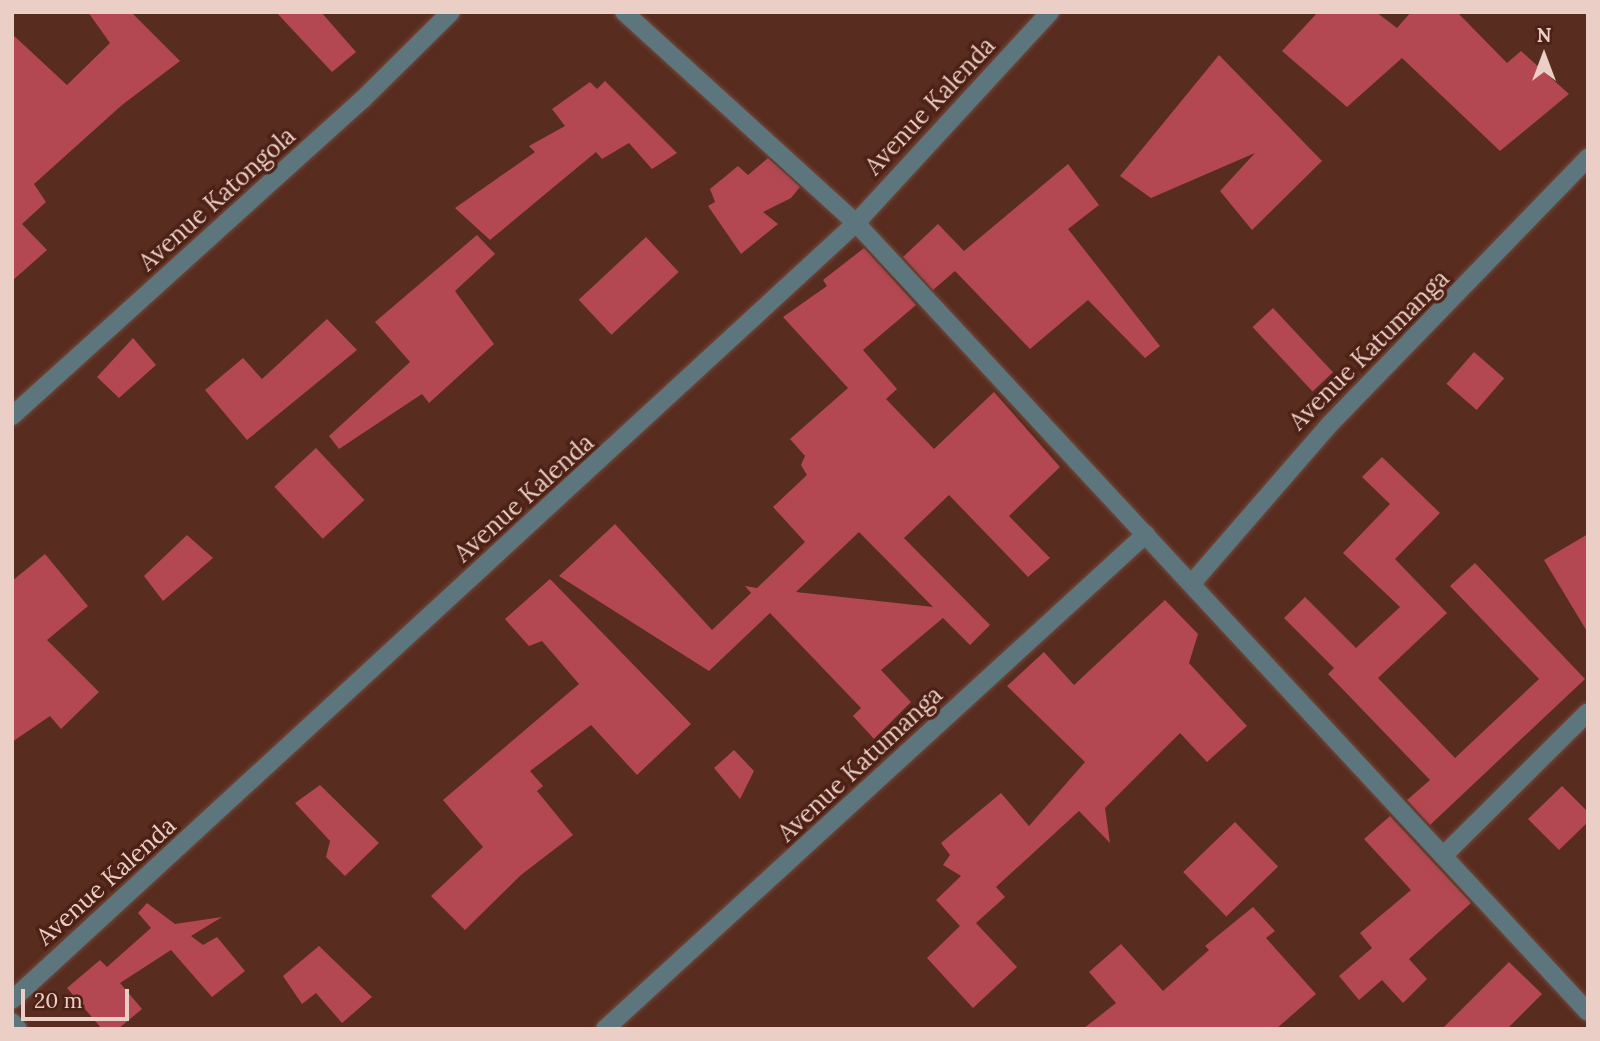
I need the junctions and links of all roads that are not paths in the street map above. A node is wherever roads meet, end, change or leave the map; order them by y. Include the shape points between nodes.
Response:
1 (451, 12) edge
2 (624, 12) edge
3 (1050, 12) edge
4 (1588, 158) edge
5 (856, 223) junction
6 (12, 416) edge
7 (1146, 534) junction
8 (1193, 582) junction
9 (1588, 712) edge
10 (1443, 856) junction
11 (12, 1000) edge
12 (1588, 1012) edge
13 (12, 1022) edge
14 (18, 1029) edge
15 (605, 1029) edge

1 - 6 street, Avenue Katongola via 362,100
2 - 5 street
3 - 5 street, Avenue Kalenda
4 - 8 street, Avenue Katumanga via 1312,443
5 - 7 street
5 - 11 street, Avenue Kalenda
7 - 8 street
7 - 15 street, Avenue Katumanga
8 - 10 street
9 - 10 street
10 - 12 street
13 - 14 street

